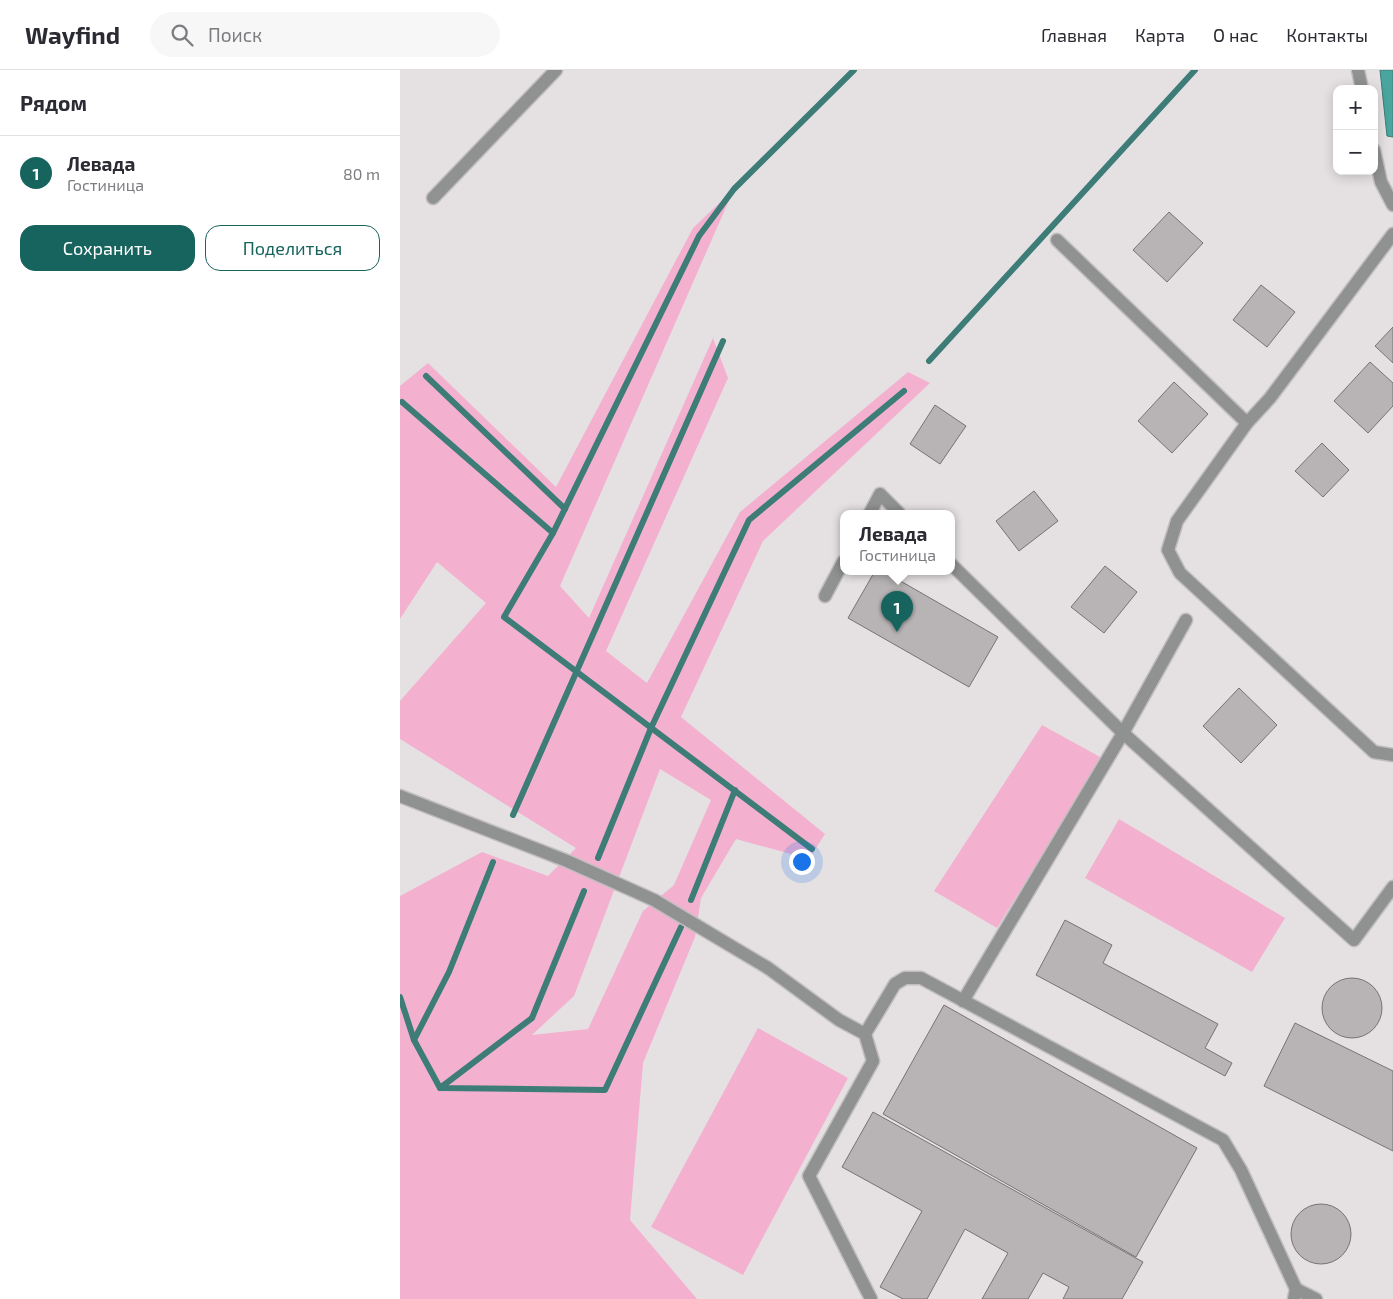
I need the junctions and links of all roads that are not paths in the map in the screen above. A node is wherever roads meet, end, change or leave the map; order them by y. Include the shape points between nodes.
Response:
1 (556, 70) edge
2 (1358, 70) edge
3 (1361, 85) edge
4 (1378, 168) edge
5 (433, 198) dead end
6 (1393, 205) edge
7 (1393, 234) edge
8 (1057, 240) dead end
9 (1247, 423) junction
10 (872, 510) edge
11 (896, 510) edge
12 (840, 568) edge
13 (955, 568) edge
14 (825, 596) dead end
15 (1186, 620) dead end
16 (1122, 732) junction
17 (1393, 756) edge
18 (400, 796) edge
19 (1393, 887) edge
20 (963, 1001) junction
21 (865, 1034) junction
22 (1295, 1294) edge
23 (871, 1299) edge
24 (1316, 1299) edge

1 - 5 street
2 - 3 street
4 - 6 street
7 - 9 street via 1270,398
8 - 9 street
9 - 17 street via 1177,520 1168,550 1180,573 1283,669 1374,752
10 - 11 street via 880,494
12 - 14 street
13 - 16 street
15 - 16 street
16 - 19 street via 1354,940
16 - 20 street
18 - 21 street via 566,861 654,900 768,968 839,1020
20 - 21 street via 921,978 905,978 895,984
20 - 22 street via 1223,1140 1241,1170
21 - 23 street via 873,1061 809,1176
22 - 24 street

